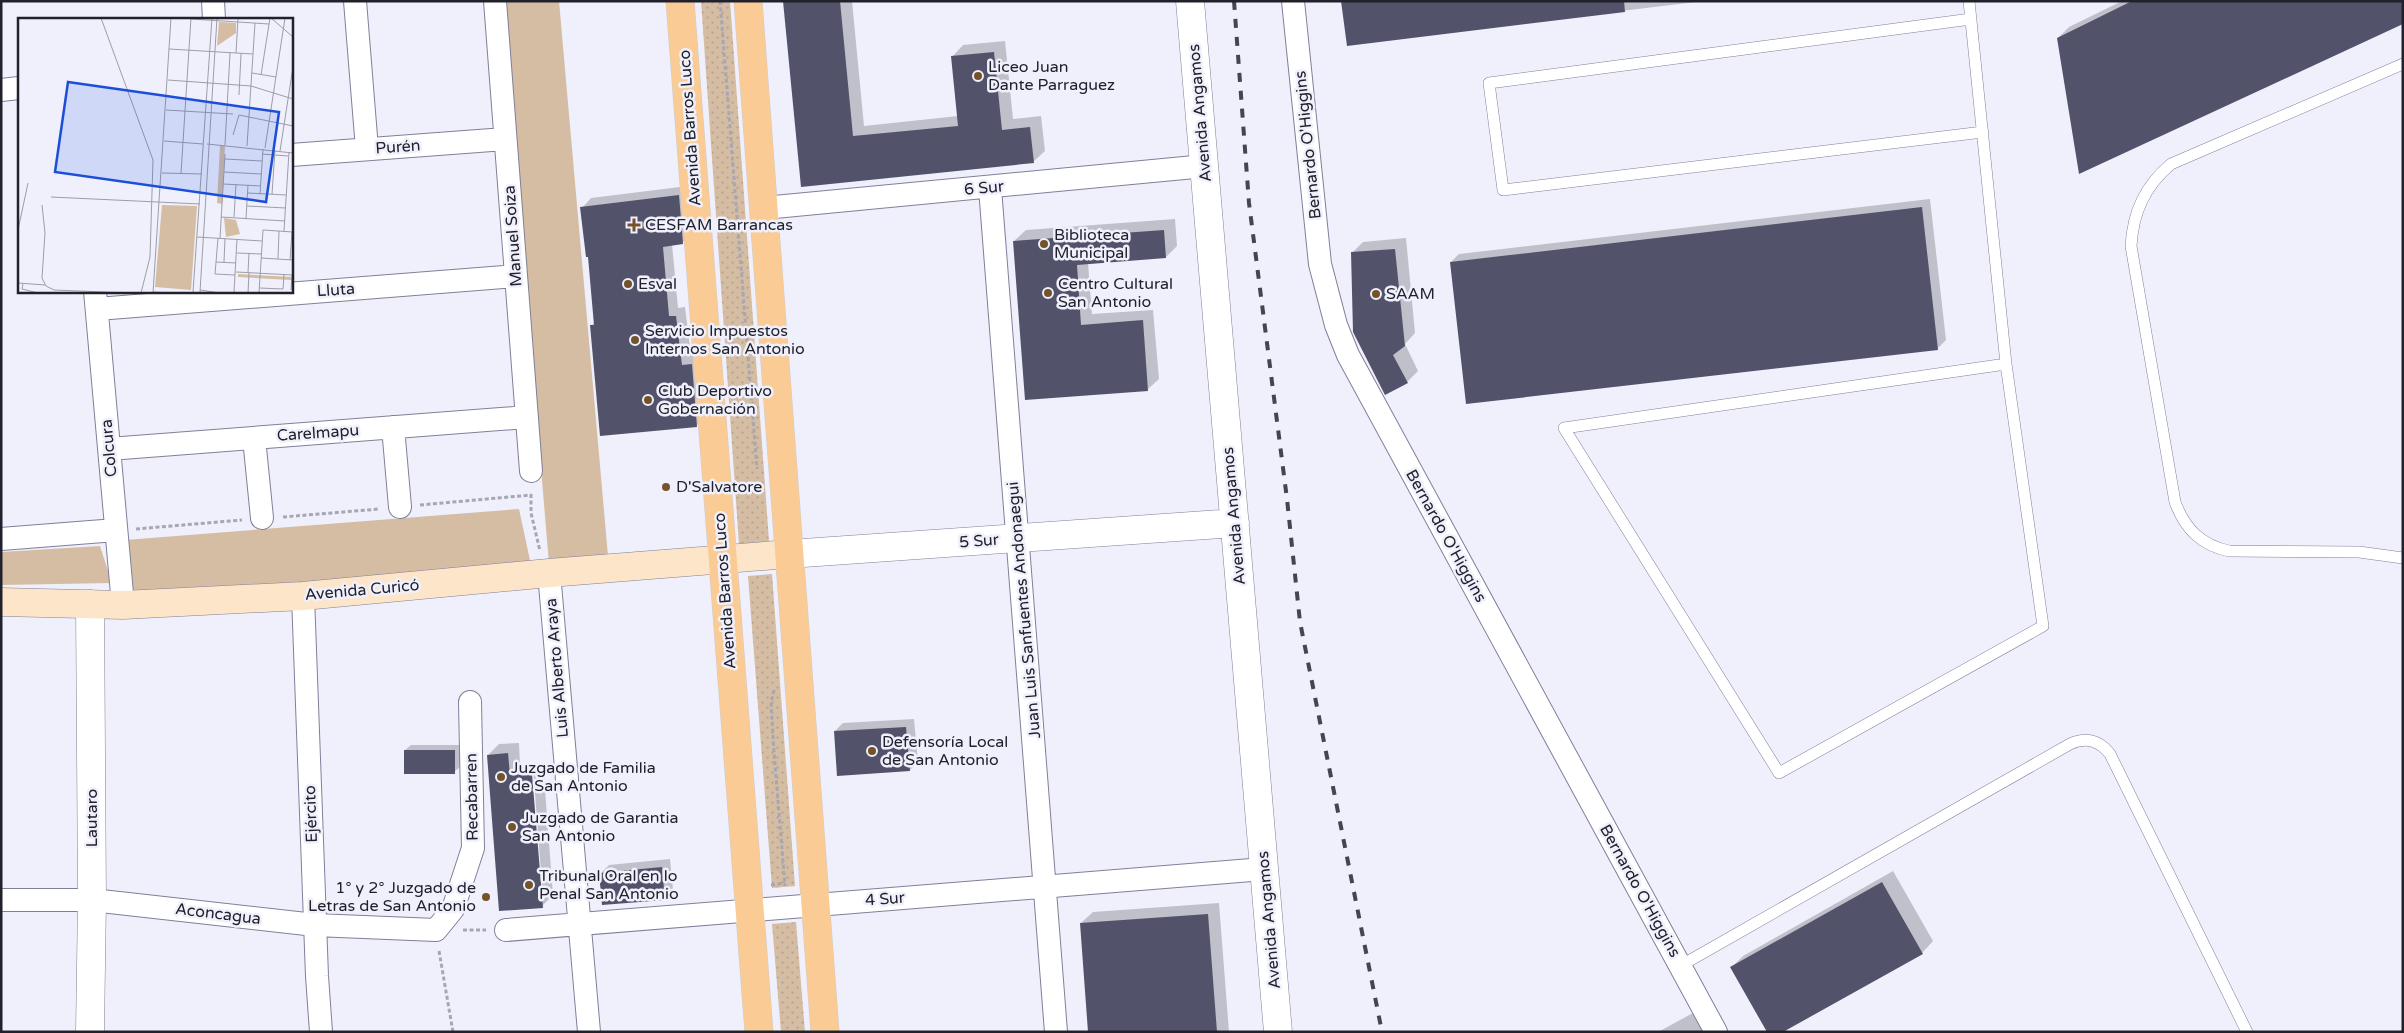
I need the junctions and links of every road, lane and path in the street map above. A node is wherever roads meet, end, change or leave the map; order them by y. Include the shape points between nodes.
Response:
1 (213, 1) edge
2 (355, 1) edge
3 (494, 1) edge
4 (680, 1) edge
5 (720, 1) edge
6 (748, 1) edge
7 (1190, 1) edge
8 (1293, 1) edge
9 (1970, 1) edge
10 (214, 18) edge
11 (1971, 19) junction
12 (2403, 64) edge
13 (18, 88) edge
14 (1, 90) edge
15 (1983, 132) junction
16 (505, 139) junction
17 (367, 149) junction
18 (292, 155) edge
19 (1204, 166) junction
20 (990, 188) junction
21 (764, 208) junction
22 (516, 276) junction
23 (292, 289) edge
24 (236, 292) edge
25 (96, 300) edge
26 (2006, 364) junction
27 (527, 417) junction
28 (393, 428) junction
29 (254, 438) junction
30 (109, 449) junction
31 (531, 471) dead end
32 (757, 473) dead end
33 (531, 496) dead end
34 (400, 507) junction
35 (531, 513) dead end
36 (262, 518) junction
37 (1235, 523) junction
38 (116, 530) junction
39 (1018, 538) junction
40 (1, 539) edge
41 (790, 554) junction
42 (2403, 558) edge
43 (723, 560) junction
44 (549, 573) junction
45 (304, 596) junction
46 (1, 602) edge
47 (90, 604) junction
48 (122, 605) junction
49 (775, 688) dead end
50 (470, 702) dead end
51 (1264, 869) junction
52 (1046, 886) junction
53 (1, 900) edge
54 (92, 900) junction
55 (816, 904) junction
56 (787, 906) junction
57 (750, 909) junction
58 (580, 922) junction
59 (315, 925) junction
60 (436, 930) junction
61 (506, 930) joint
62 (1680, 966) junction
63 (90, 1032) edge
64 (321, 1032) edge
65 (453, 1032) edge
66 (588, 1032) edge
67 (759, 1032) edge
68 (826, 1032) edge
69 (1056, 1032) edge
70 (1278, 1032) edge
71 (1716, 1032) edge
72 (2247, 1032) edge

1 - 10 street
2 - 17 street
3 - 16 street, Manuel Soiza
4 - 43 main road, Avenida Barros Luco
5 - 32 path
6 - 21 main road
7 - 19 street, Avenida Angamos
8 - 62 street, Bernardo O'Higgins via 1320,264 1345,348
9 - 11 lane
11 - 15 lane
11 - 15 lane via 1489,83 1503,190
12 - 42 lane via 2172,164 2158,175 2139,203 2131,246 2175,502 2190,530 2205,543 2229,552 2359,552
13 - 14 street
15 - 26 lane
16 - 17 street, Purén
16 - 22 street, Manuel Soiza
17 - 18 street, Purén
19 - 20 street, 6 Sur
19 - 37 street, Avenida Angamos
20 - 21 street, 6 Sur
20 - 39 street, Juan Luis Sanfuentes Andonaegui
21 - 41 main road
22 - 23 street, Lluta
22 - 27 street, Manuel Soiza
24 - 25 street, Lluta
25 - 30 street, Colcura
26 - 26 lane via 2043,626 1779,773 1564,428
27 - 28 street, Carelmapu
27 - 31 street, Manuel Soiza
28 - 29 street, Carelmapu
28 - 34 street
29 - 30 street, Carelmapu
29 - 36 street
30 - 38 street, Colcura
33 - 34 path
34 - 36 path
35 - 44 path
36 - 38 path
37 - 39 street, 5 Sur
37 - 51 street, Avenida Angamos
38 - 40 street
38 - 48 street, Colcura
39 - 41 street, 5 Sur
39 - 52 street, Juan Luis Sanfuentes Andonaegui
41 - 43 main road, 5 Sur
41 - 55 main road
43 - 44 main road, Avenida Curicó
43 - 57 main road, Avenida Barros Luco
44 - 45 main road, Avenida Curicó
44 - 58 street, Luis Alberto Araya
45 - 48 main road, Avenida Curicó
45 - 59 street, Ejército
46 - 47 main road, Avenida Curicó
47 - 48 main road, Avenida Curicó
47 - 54 street, Lautaro
49 - 56 path via 771,703
50 - 60 street, Recabarren via 473,848 453,909
51 - 52 street, 4 Sur
51 - 70 street, Avenida Angamos
52 - 55 street, 4 Sur
52 - 69 street, Juan Luis Sanfuentes Andonaegui
53 - 54 street, Aconcagua
54 - 59 street, Aconcagua
54 - 63 street, Lautaro
55 - 56 street, 4 Sur
55 - 68 main road
56 - 57 street, 4 Sur
57 - 58 street, 4 Sur
57 - 67 main road, Avenida Barros Luco
58 - 61 street, 4 Sur
58 - 66 street, Luis Alberto Araya
59 - 60 street, Aconcagua
59 - 64 street, Ejército
60 - 61 path
60 - 65 path
62 - 71 street, Bernardo O'Higgins
62 - 72 lane via 2070,744 2093,740 2110,754

